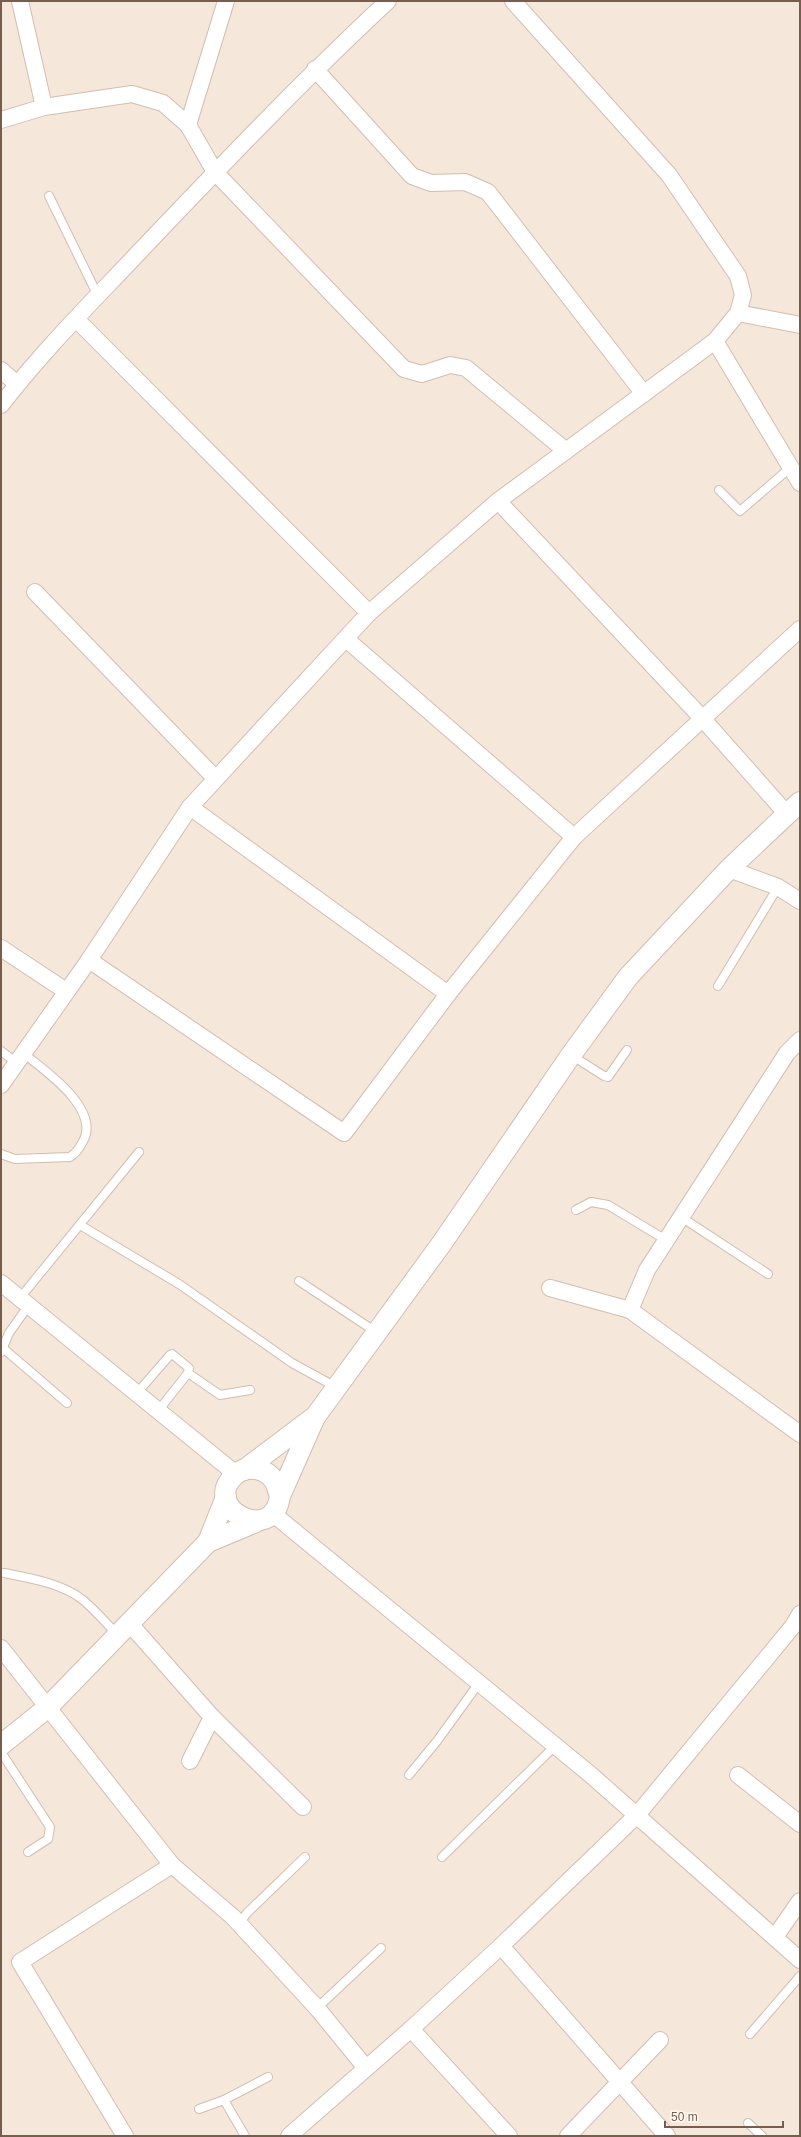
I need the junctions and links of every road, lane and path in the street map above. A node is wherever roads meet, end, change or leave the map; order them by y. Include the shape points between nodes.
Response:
1 (20, 1) edge
2 (226, 1) edge
3 (388, 1) edge
4 (513, 1) edge
5 (315, 69) junction
6 (44, 107) junction
7 (1, 120) edge
8 (188, 125) junction
9 (215, 172) junction
10 (49, 196) dead end
11 (98, 296) junction
12 (738, 314) junction
13 (76, 319) junction
14 (800, 325) edge
15 (715, 341) junction
16 (1, 370) edge
17 (17, 384) junction
18 (644, 394) junction
19 (1, 405) edge
20 (566, 451) junction
21 (791, 467) junction
22 (800, 483) edge
23 (719, 490) dead end
24 (498, 501) junction
25 (35, 592) dead end
26 (369, 613) junction
27 (800, 629) edge
28 (346, 639) junction
29 (702, 718) junction
30 (215, 778) junction
31 (190, 807) junction
32 (793, 808) edge
33 (574, 837) junction
34 (729, 868) junction
35 (778, 887) junction
36 (800, 901) edge
37 (1, 948) edge
38 (89, 960) junction
39 (718, 986) dead end
40 (66, 991) junction
41 (448, 994) junction
42 (800, 1040) edge
43 (627, 1050) dead end
44 (1, 1052) edge
45 (571, 1056) junction
46 (21, 1058) junction
47 (1, 1085) edge
48 (139, 1152) dead end
49 (1, 1154) edge
50 (576, 1210) dead end
51 (681, 1217) junction
52 (80, 1225) junction
53 (666, 1240) junction
54 (768, 1274) dead end
55 (299, 1281) dead end
56 (1, 1283) edge
57 (550, 1288) dead end
58 (24, 1302) junction
59 (630, 1310) junction
60 (376, 1332) junction
61 (2, 1350) edge
62 (188, 1373) junction
63 (336, 1387) junction
64 (250, 1390) dead end
65 (137, 1394) junction
66 (67, 1403) dead end
67 (158, 1411) junction
68 (314, 1417) junction
69 (800, 1434) edge
70 (240, 1472) junction
71 (226, 1497) junction
72 (269, 1510) junction
73 (208, 1542) junction
74 (4, 1573) dead end
75 (798, 1623) edge
76 (124, 1630) junction
77 (1, 1648) edge
78 (479, 1683) junction
79 (47, 1708) junction
80 (212, 1717) junction
81 (1, 1745) edge
82 (556, 1745) junction
83 (1, 1752) edge
84 (190, 1761) dead end
85 (409, 1775) dead end
86 (738, 1775) dead end
87 (303, 1807) dead end
88 (637, 1815) junction
89 (800, 1824) edge
90 (28, 1852) dead end
91 (305, 1857) dead end
92 (442, 1857) dead end
93 (172, 1865) junction
94 (800, 1901) edge
95 (239, 1924) junction
96 (774, 1937) junction
97 (501, 1946) junction
98 (381, 1948) dead end
99 (800, 1960) edge
100 (800, 1976) edge
101 (317, 2008) junction
102 (411, 2029) junction
103 (750, 2034) dead end
104 (660, 2040) dead end
105 (366, 2068) junction
106 (268, 2077) dead end
107 (620, 2082) junction
108 (224, 2100) junction
109 (199, 2109) dead end
110 (748, 2123) dead end
111 (125, 2136) edge
112 (245, 2136) edge
113 (289, 2136) edge
114 (509, 2136) edge
115 (568, 2136) edge
116 (667, 2136) edge
117 (762, 2136) edge

1 - 6 street
2 - 8 street
3 - 5 street
4 - 12 street via 669,175 738,276 743,294
5 - 9 street
5 - 18 street via 412,176 431,183 465,182 488,192
6 - 7 street
6 - 8 street via 132,94 163,103
8 - 9 street
9 - 11 street
9 - 20 street via 404,369 422,374 450,365 466,368
10 - 11 lane
11 - 13 street
12 - 14 street
12 - 15 street
13 - 17 street
13 - 26 street
15 - 18 street
15 - 21 street
16 - 17 street
17 - 19 street
18 - 20 street
20 - 24 street
21 - 22 street
21 - 23 lane via 740,511
24 - 26 street
24 - 29 street
25 - 30 street
26 - 28 street
27 - 29 street
28 - 30 street
28 - 33 street
29 - 32 street
29 - 33 street
30 - 31 street
31 - 38 street
31 - 41 street
32 - 34 street
33 - 41 street
34 - 35 street
34 - 45 street via 628,977
35 - 36 street
35 - 39 lane
37 - 40 street
38 - 40 street
38 - 41 street via 344,1133
40 - 46 street
42 - 51 street via 787,1053
43 - 45 lane via 608,1077
44 - 46 lane
45 - 60 street via 442,1243
46 - 47 street
46 - 49 lane via 54,1078 67,1091 82,1111 88,1132 77,1151 70,1157 15,1159
48 - 52 lane
50 - 53 lane via 590,1202 608,1205
51 - 53 street
51 - 54 lane
52 - 58 lane
52 - 63 lane via 179,1284 292,1363
53 - 59 street via 644,1276
55 - 60 lane
56 - 58 street
57 - 59 street
58 - 61 lane
58 - 65 street
59 - 69 street
60 - 63 street
61 - 66 lane
62 - 64 lane via 220,1395
62 - 65 lane via 189,1368 172,1354
62 - 67 lane
63 - 68 street
65 - 67 street
67 - 70 street
68 - 70 street
68 - 72 street
70 - 71 street via 230,1481
70 - 72 street via 253,1468 270,1475 276,1483
71 - 72 street via 229,1506 241,1518
71 - 73 street
72 - 73 street
72 - 78 street
73 - 76 street
74 - 76 lane via 31,1578 71,1592
75 - 88 street
76 - 79 street
76 - 80 street
77 - 79 street
78 - 82 street
78 - 85 lane
79 - 81 street
79 - 93 street
80 - 84 street
80 - 87 street
82 - 88 street
82 - 92 lane
83 - 90 lane via 50,1827 48,1839
86 - 89 street
88 - 96 street
88 - 97 street
91 - 95 lane via 247,1913
93 - 95 street
93 - 111 street via 20,1962
94 - 96 street
95 - 101 street
96 - 99 street
97 - 102 street
97 - 107 street
98 - 101 lane
100 - 103 lane
101 - 105 street
102 - 105 street
102 - 114 street
104 - 107 street
105 - 113 street
106 - 108 lane
107 - 115 street
107 - 116 street
108 - 109 lane
108 - 112 lane
110 - 117 lane

